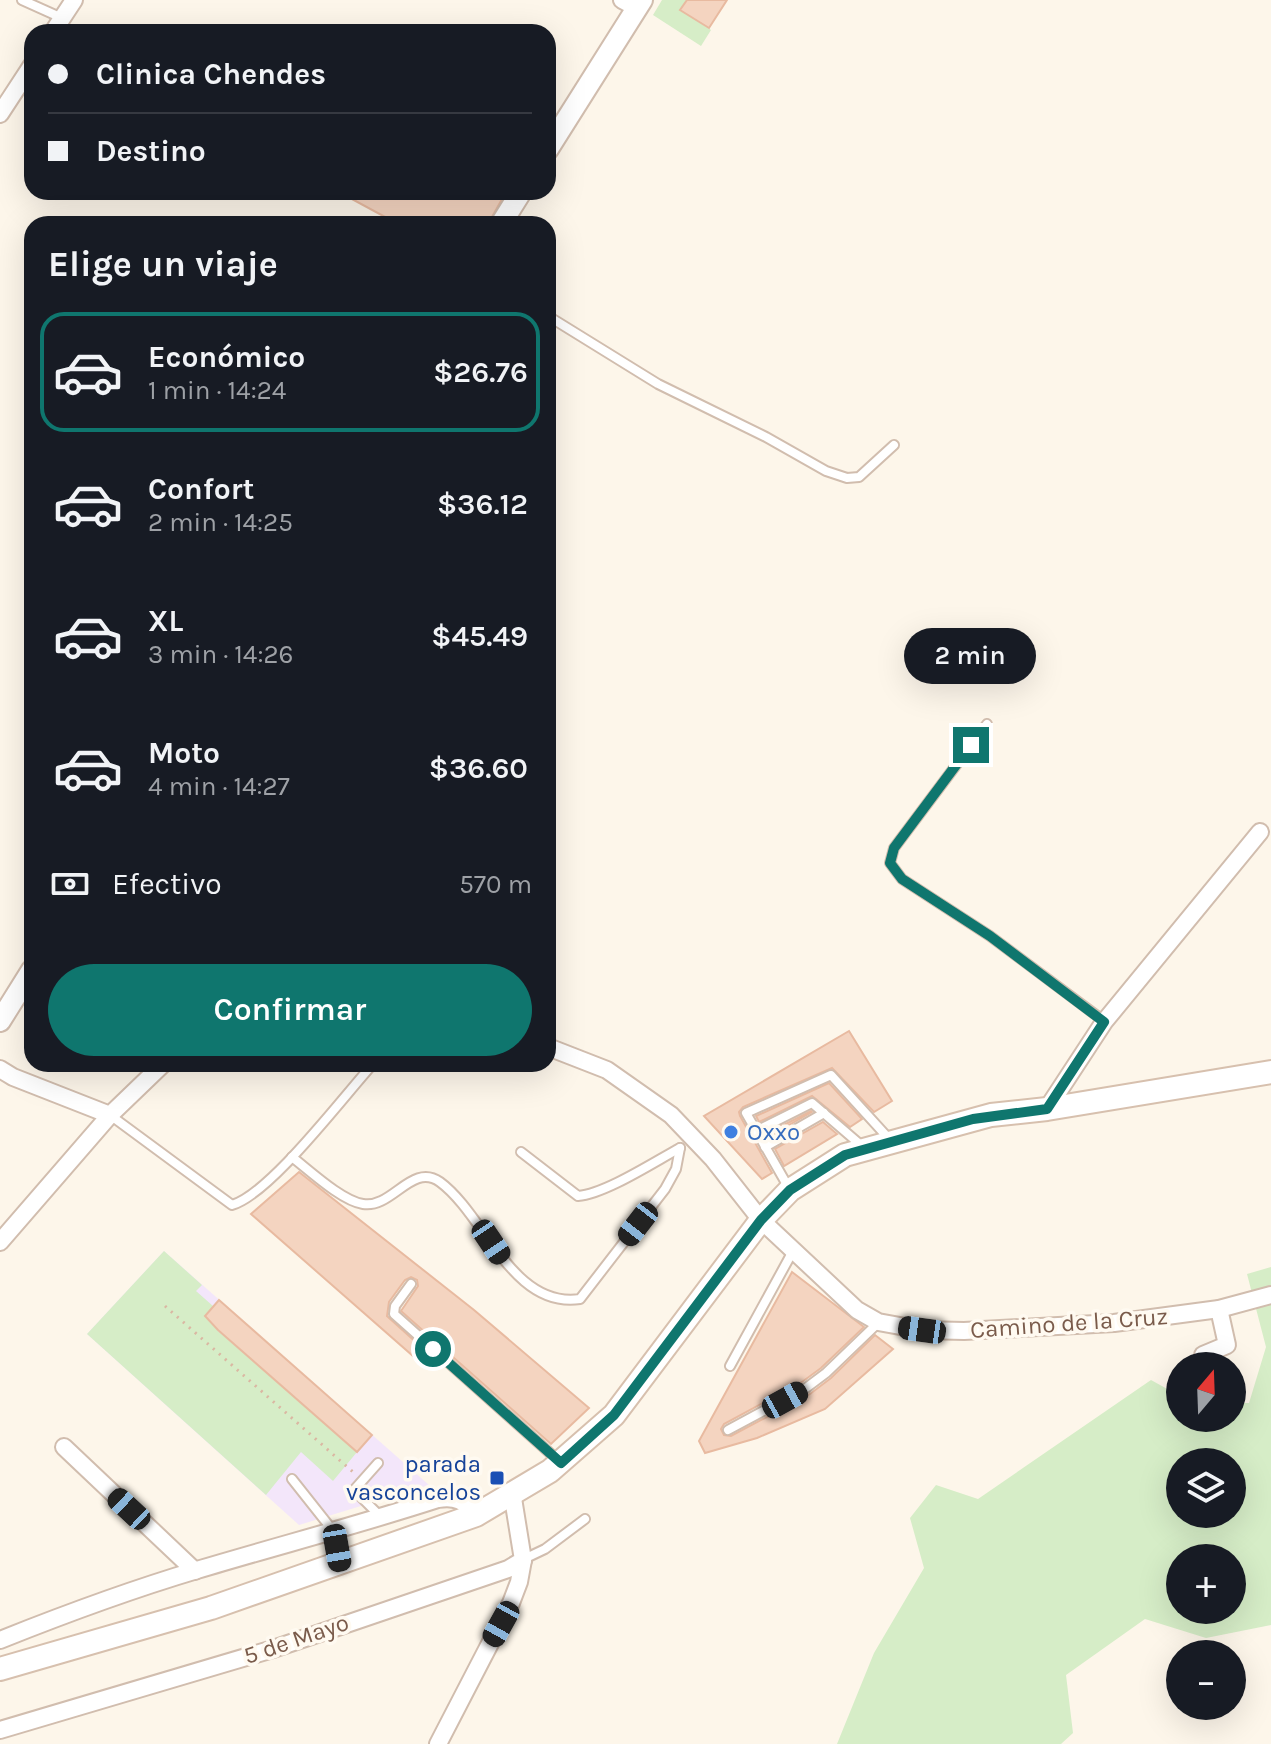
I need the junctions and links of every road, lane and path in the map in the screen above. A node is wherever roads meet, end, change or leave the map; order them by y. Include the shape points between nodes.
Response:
1 (22, 0) edge
2 (74, 0) edge
3 (634, 3) edge
4 (57, 24) edge
5 (59, 24) edge
6 (24, 77) edge
7 (0, 114) edge
8 (556, 135) edge
9 (556, 321) edge
10 (894, 445) dead end
11 (987, 724) dead end
12 (1260, 832) dead end
13 (24, 983) edge
14 (0, 1021) edge
15 (1104, 1022) junction
16 (556, 1050) edge
17 (0, 1069) edge
18 (155, 1072) edge
19 (366, 1072) edge
20 (1271, 1072) edge
21 (1047, 1109) junction
22 (824, 1113) junction
23 (110, 1115) junction
24 (756, 1131) junction
25 (891, 1142) junction
26 (688, 1144) junction
27 (765, 1147) junction
28 (865, 1149) junction
29 (521, 1152) dead end
30 (292, 1157) junction
31 (790, 1190) junction
32 (761, 1220) junction
33 (0, 1242) edge
34 (793, 1251) junction
35 (411, 1284) dead end
36 (1271, 1295) edge
37 (165, 1306) dead end
38 (1219, 1309) junction
39 (878, 1322) junction
40 (1210, 1352) edge
41 (730, 1366) dead end
42 (728, 1430) dead end
43 (64, 1447) dead end
44 (378, 1463) dead end
45 (561, 1463) junction
46 (292, 1479) dead end
47 (362, 1481) junction
48 (512, 1492) junction
49 (476, 1515) junction
50 (382, 1517) junction
51 (585, 1519) dead end
52 (334, 1532) junction
53 (523, 1560) junction
54 (340, 1564) junction
55 (195, 1571) junction
56 (0, 1640) edge
57 (0, 1669) edge
58 (0, 1730) edge
59 (438, 1744) edge

1 - 4 lane
2 - 5 street
3 - 8 street
6 - 7 street
9 - 10 lane via 658,384 826,471 859,477
11 - 15 lane via 894,848 890,863 902,879 990,936
12 - 15 street
13 - 14 street
15 - 21 street
16 - 26 street, Camino de la Cruz via 607,1070 671,1115
17 - 23 street
18 - 23 street
19 - 30 lane
20 - 21 main road
21 - 25 main road via 991,1115
22 - 24 lane via 812,1103
22 - 27 lane
22 - 28 lane
23 - 30 lane via 232,1205 256,1191
23 - 33 street
24 - 25 lane via 746,1113 831,1075
24 - 27 lane
25 - 28 main road
26 - 29 lane via 578,1196
26 - 30 lane via 665,1189 580,1299 565,1301 542,1294 503,1261 479,1224 439,1181 412,1180 380,1204 366,1205 353,1202
26 - 32 street, Camino de la Cruz via 713,1159
27 - 31 lane
28 - 31 main road via 845,1155
31 - 32 main road
32 - 34 street, Camino de la Cruz
32 - 45 main road via 614,1415
34 - 39 street, Camino de la Cruz via 857,1310
34 - 41 lane
35 - 45 lane via 394,1314
36 - 38 street, Camino de la Cruz
37 - 47 path
38 - 39 street, Camino de la Cruz via 1114,1323 964,1331
38 - 40 street via 1227,1345
39 - 42 lane via 806,1388
43 - 55 street
44 - 47 lane
45 - 48 main road
46 - 52 lane
47 - 50 lane via 354,1490
48 - 49 main road
48 - 53 street
49 - 50 street via 461,1499 450,1497
49 - 54 main road
50 - 52 street
51 - 53 lane
52 - 54 street
52 - 55 street
53 - 58 street, 5 de Mayo via 273,1649
53 - 59 street via 506,1614
54 - 57 main road
55 - 56 street

